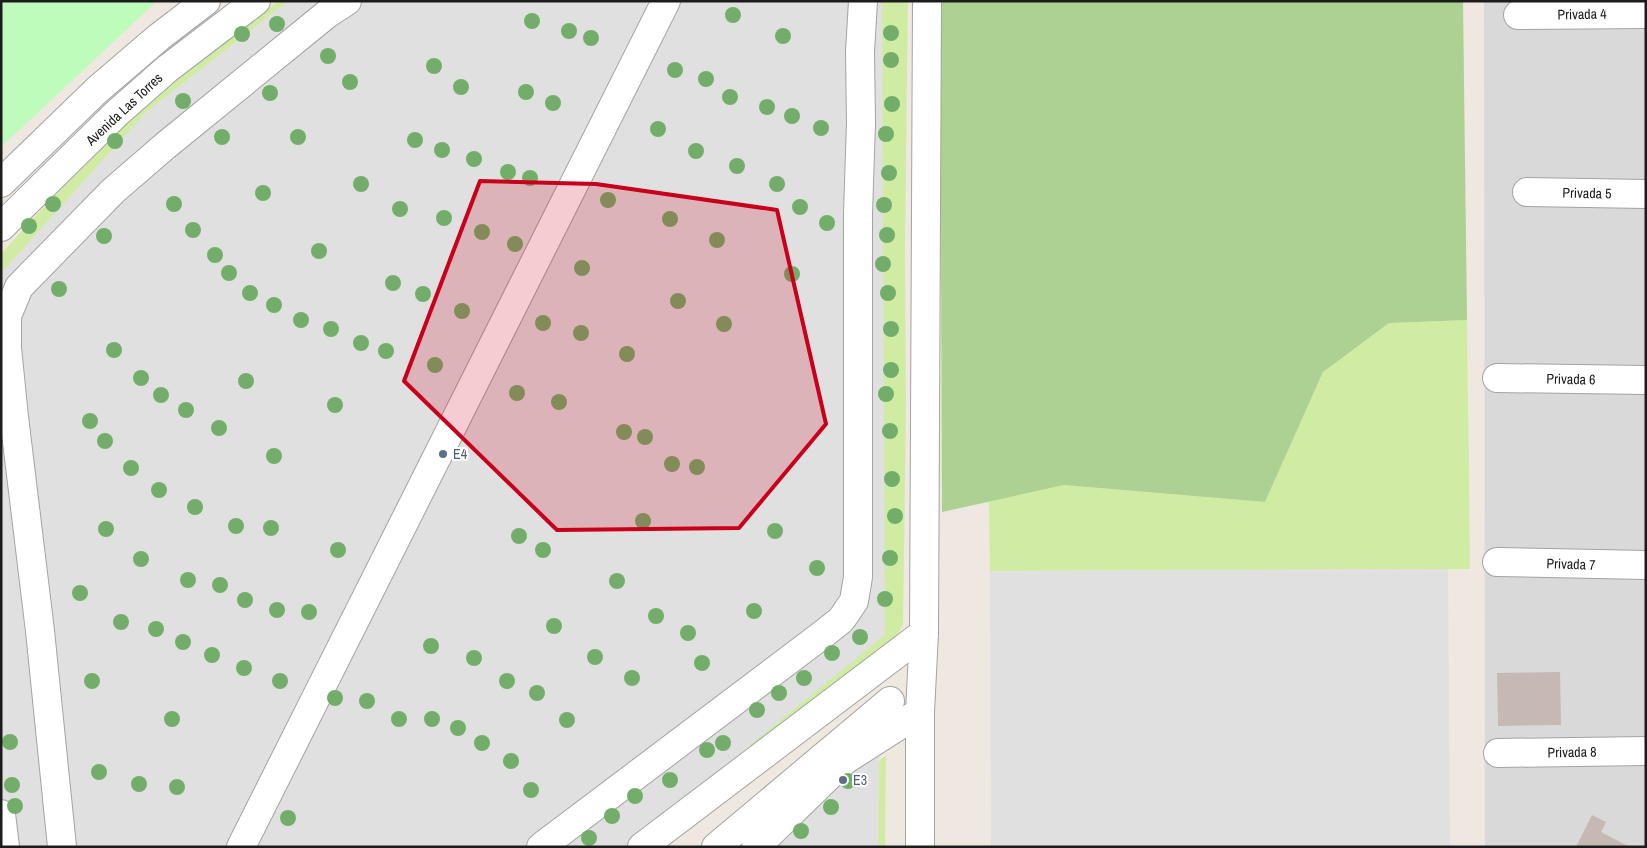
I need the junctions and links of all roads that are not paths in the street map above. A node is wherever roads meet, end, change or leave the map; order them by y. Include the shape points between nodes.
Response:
1 (206, 1) edge
2 (256, 1) edge
3 (347, 1) edge
4 (666, 1) edge
5 (863, 1) edge
6 (926, 1) edge
7 (1646, 14) edge
8 (1518, 15) dead end
9 (1, 183) edge
10 (1528, 192) dead end
11 (1646, 194) edge
12 (1, 227) edge
13 (1497, 378) dead end
14 (1646, 380) edge
15 (1497, 562) dead end
16 (1646, 566) edge
17 (924, 633) junction
18 (890, 701) dead end
19 (920, 712) junction
20 (1646, 751) edge
21 (1498, 754) dead end
22 (1, 814) edge
23 (5, 847) edge
24 (62, 847) edge
25 (241, 847) edge
26 (540, 847) edge
27 (642, 847) edge
28 (716, 847) edge
29 (756, 847) edge
30 (920, 847) edge

1 - 9 street via 97,90
2 - 12 street, Avenida Las Torres via 167,69 117,113
3 - 24 street via 327,14 113,191 18,287 7,316 12,400
4 - 25 street
5 - 26 street via 858,222 858,577 854,601 841,620 822,635
6 - 17 street
7 - 8 street, Privada 4
10 - 11 street, Privada 5
13 - 14 street, Privada 6
15 - 16 street, Privada 7
17 - 19 street
17 - 27 street
18 - 28 street
19 - 29 street via 845,760
19 - 30 street
20 - 21 street, Privada 8
22 - 23 street

